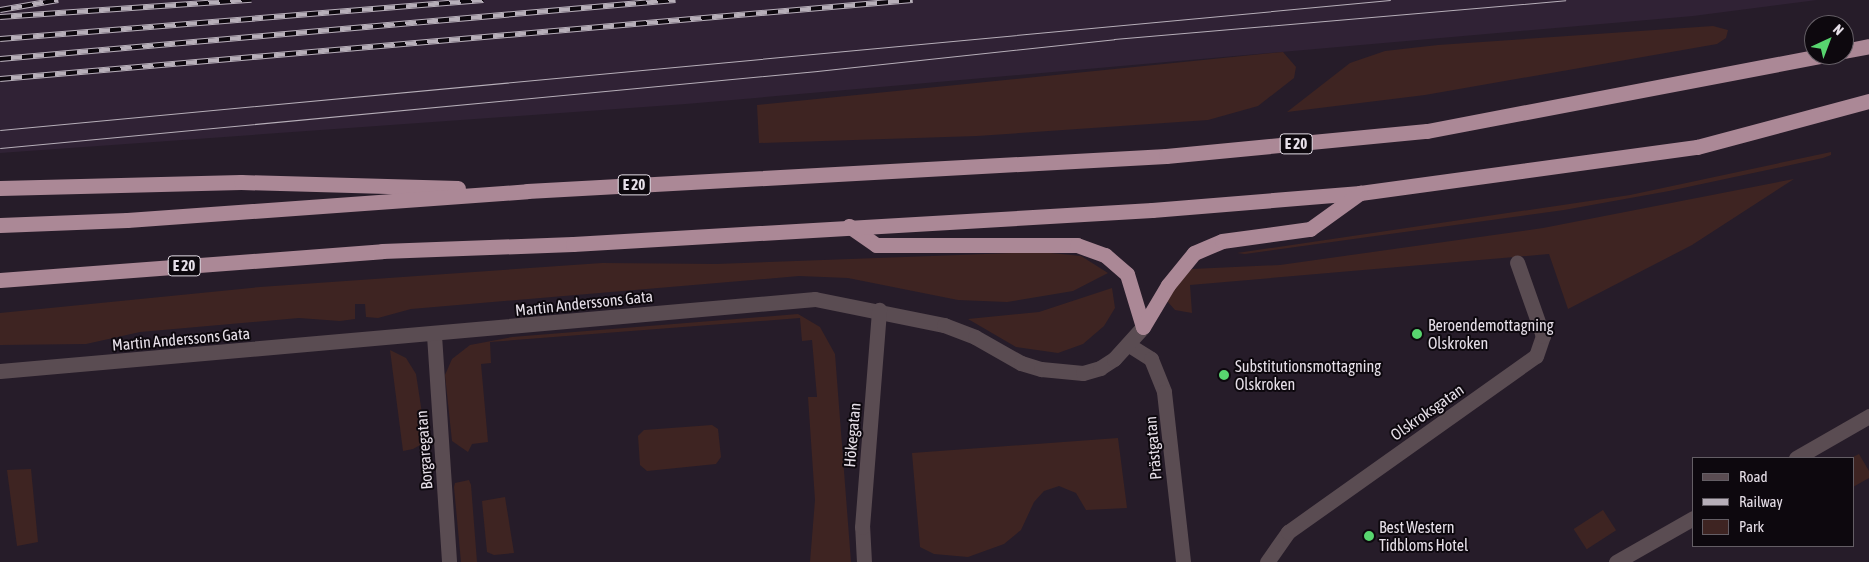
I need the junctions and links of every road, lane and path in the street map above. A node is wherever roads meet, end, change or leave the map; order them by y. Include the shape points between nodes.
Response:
1 (1869, 46) edge
2 (1854, 49) edge
3 (1804, 59) edge
4 (1869, 101) edge
5 (0, 188) edge
6 (527, 191) junction
7 (1360, 192) junction
8 (0, 225) edge
9 (850, 226) junction
10 (1517, 262) dead end
11 (0, 280) edge
12 (879, 310) junction
13 (1144, 327) junction
14 (434, 335) junction
15 (1129, 344) junction
16 (0, 371) edge
17 (1869, 416) edge
18 (1798, 457) edge
19 (1692, 519) edge
20 (449, 562) edge
21 (864, 562) edge
22 (1183, 562) edge
23 (1267, 562) edge
24 (1616, 562) edge

1 - 2 highway
3 - 6 highway, E 20 via 1427,131 1166,156
4 - 7 highway, E 20 via 1697,147
5 - 6 highway via 241,182
6 - 8 highway, E 20 via 127,220
7 - 9 highway, E 20 via 1152,210
7 - 13 highway via 1310,229 1222,242 1194,253 1168,285
9 - 11 highway, E 20 via 573,244 382,250
9 - 13 highway via 876,245 1078,245 1105,255 1126,274
10 - 23 street, Olskroksgatan via 1543,336 1536,356 1288,532
12 - 14 street, Martin Anderssons Gata via 815,299
12 - 15 street, Martin Anderssons Gata via 944,325 975,337 1021,363 1065,373 1100,368
12 - 21 street, Hökegatan via 862,527
13 - 15 street, Martin Anderssons Gata
14 - 16 street, Martin Anderssons Gata
14 - 20 street, Borgaregatan
15 - 22 street, Prästgatan via 1151,359 1164,392
17 - 18 street
19 - 24 street

